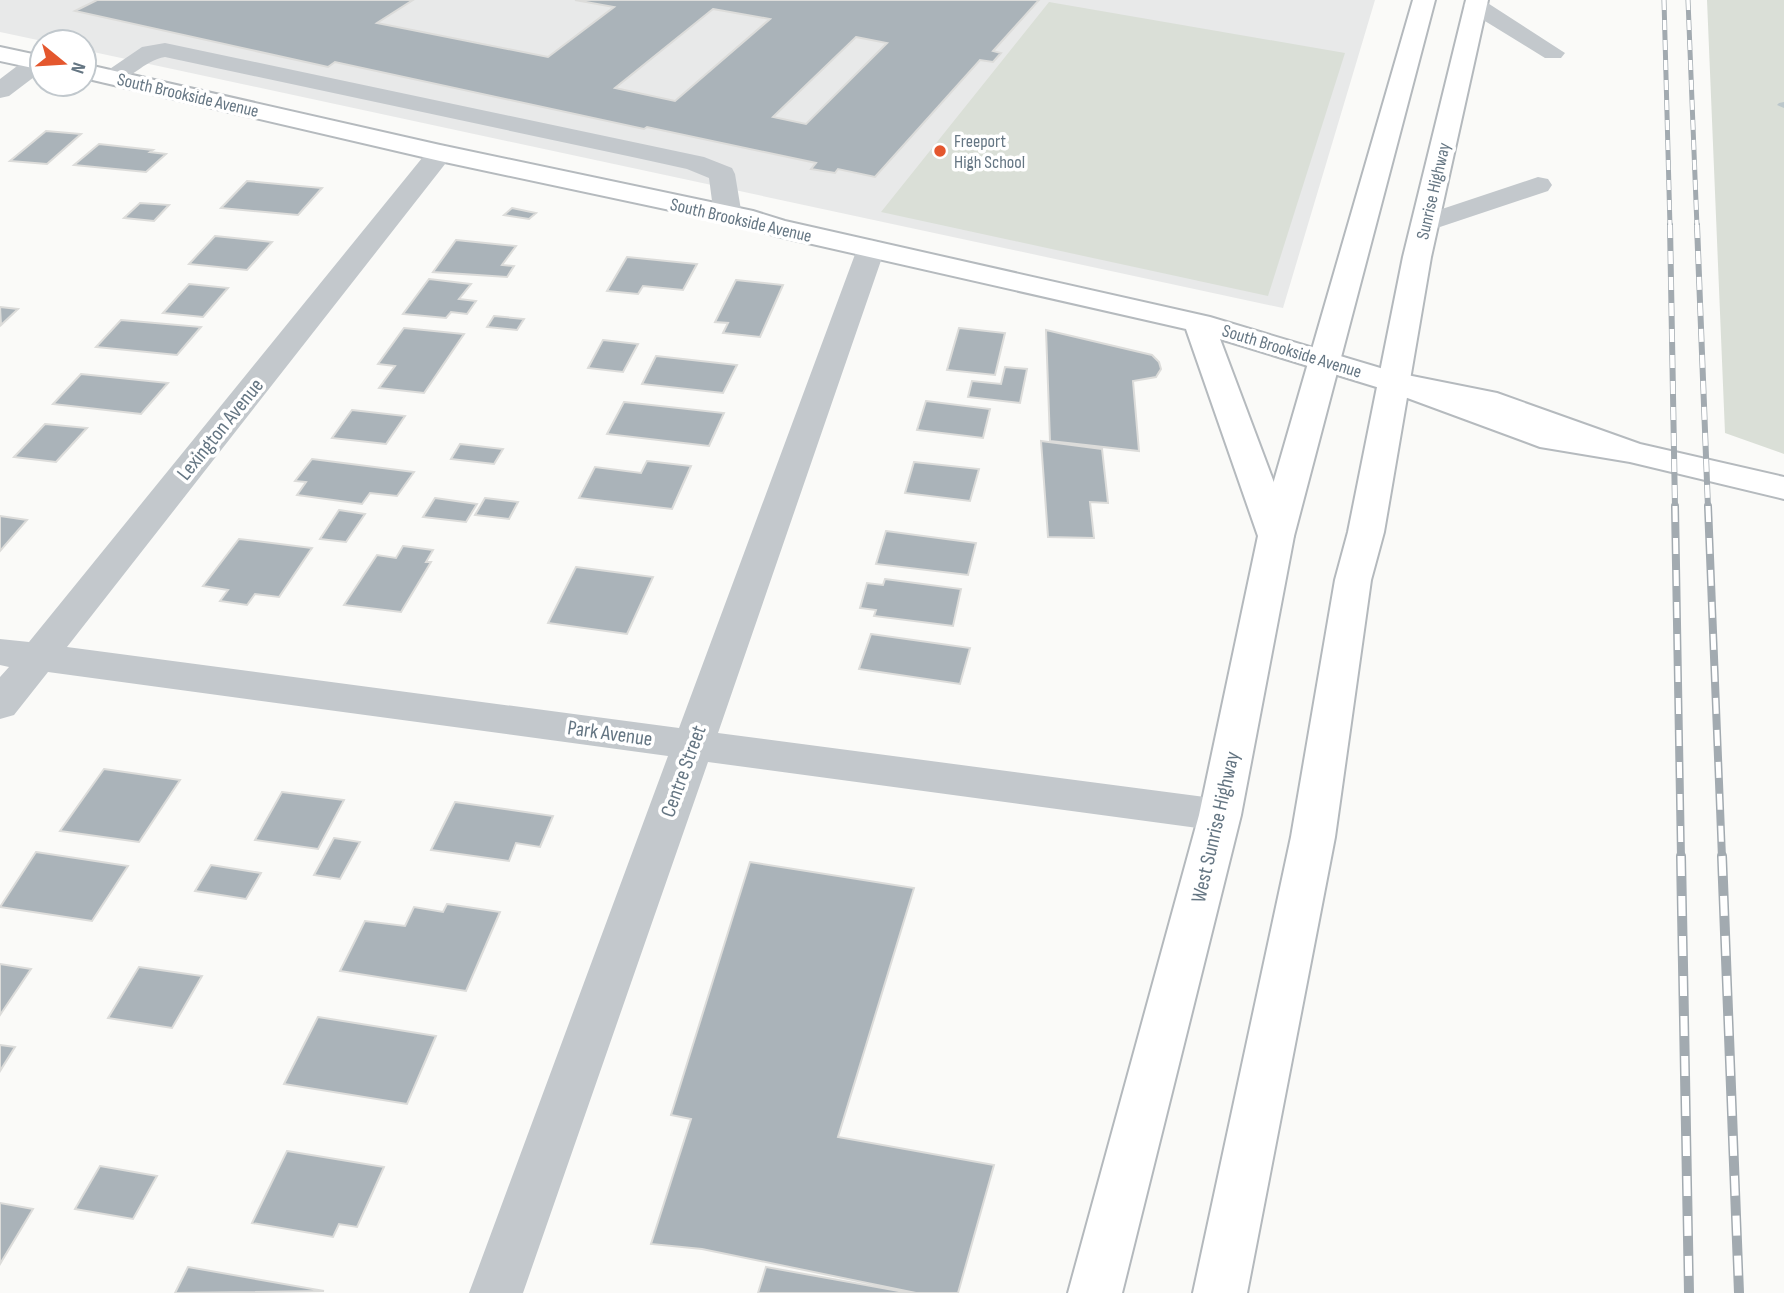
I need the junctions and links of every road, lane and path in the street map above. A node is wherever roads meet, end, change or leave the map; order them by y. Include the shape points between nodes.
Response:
1 (1424, 0) edge
2 (1476, 3) edge
3 (1553, 53) dead end
4 (0, 54) edge
5 (28, 60) edge
6 (28, 71) edge
7 (98, 74) edge
8 (98, 74) edge
9 (0, 92) edge
10 (440, 153) junction
11 (1538, 185) dead end
12 (728, 216) junction
13 (1425, 224) junction
14 (871, 249) junction
15 (1199, 323) junction
16 (1323, 359) junction
17 (1394, 382) junction
18 (1784, 488) edge
19 (1276, 536) junction
20 (19, 654) edge
21 (0, 705) edge
22 (693, 744) junction
23 (1220, 815) junction
24 (496, 1293) edge
25 (1096, 1293) edge
26 (1220, 1293) edge

1 - 16 main road
2 - 3 street
2 - 13 main road, Sunrise Highway
4 - 5 main road
6 - 9 street
7 - 10 main road, South Brookside Avenue
8 - 12 street via 165,50 695,163 722,174
10 - 12 main road, South Brookside Avenue
10 - 20 street, Lexington Avenue
11 - 13 street
12 - 14 main road, South Brookside Avenue
13 - 17 main road, Sunrise Highway
14 - 15 main road, South Brookside Avenue
14 - 22 street, Centre Street
15 - 16 main road, South Brookside Avenue
15 - 19 main road
16 - 17 main road, South Brookside Avenue
16 - 19 main road, West Sunrise Highway
17 - 18 main road, South Brookside Avenue via 1476,395 1630,452
17 - 26 main road via 1353,580 1313,837
19 - 23 main road, West Sunrise Highway
20 - 21 street, Lexington Avenue
20 - 22 street, Park Avenue
22 - 23 street, Park Avenue
22 - 24 street, Centre Street
23 - 25 main road, West Sunrise Highway

